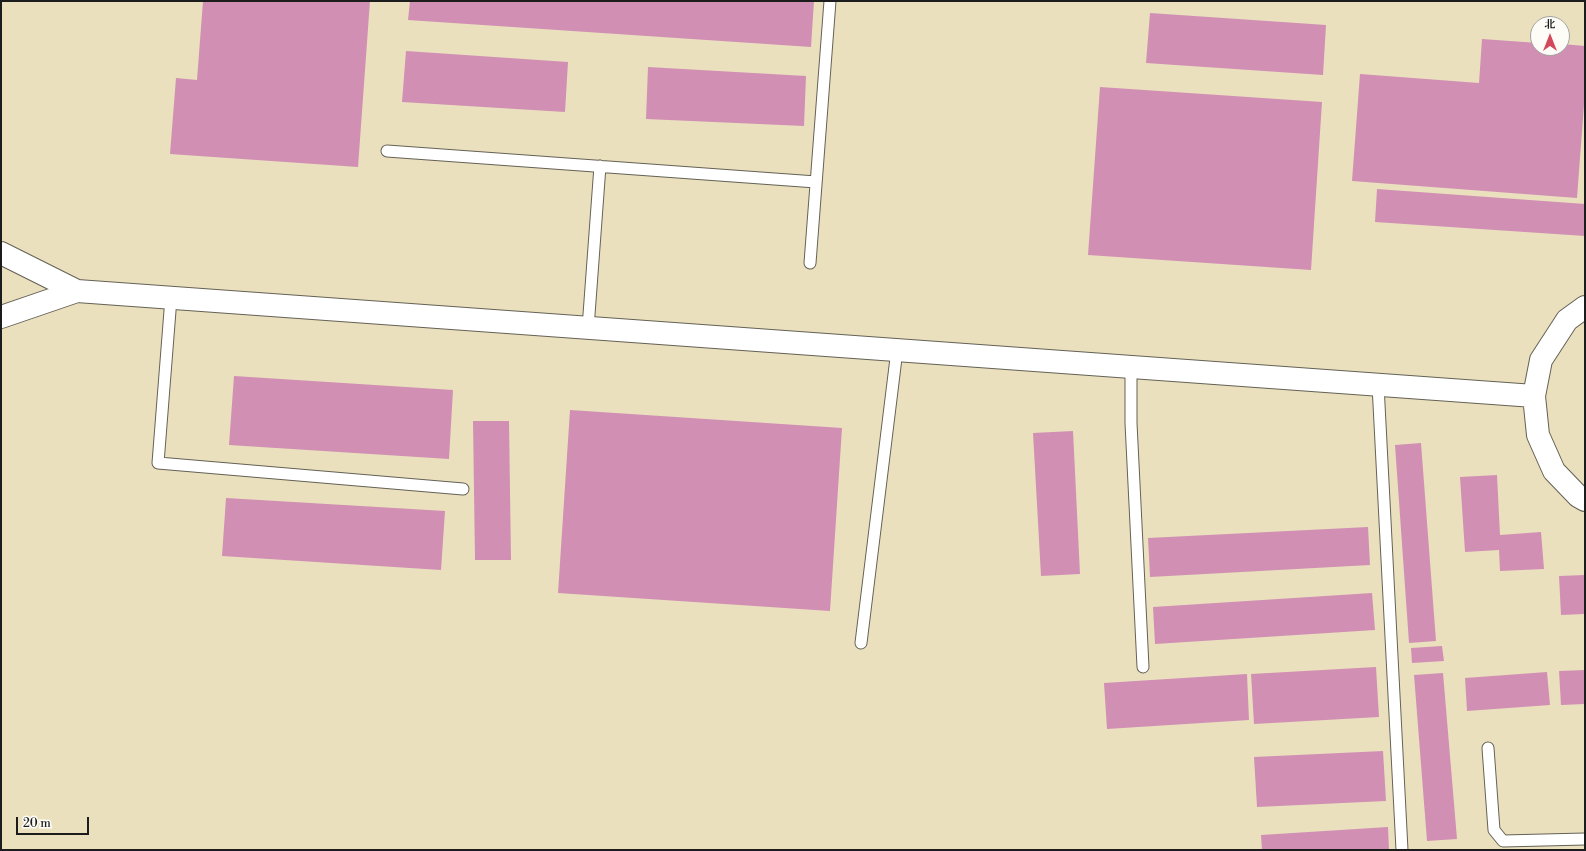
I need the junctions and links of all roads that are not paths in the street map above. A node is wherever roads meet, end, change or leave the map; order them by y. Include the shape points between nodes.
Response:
1 (830, 1) edge
2 (387, 151) dead end
3 (600, 166) junction
4 (816, 182) junction
5 (1, 253) edge
6 (810, 263) dead end
7 (77, 291) junction
8 (171, 298) junction
9 (1585, 307) edge
10 (1, 317) edge
11 (588, 328) junction
12 (897, 350) junction
13 (1131, 367) junction
14 (1378, 385) junction
15 (1534, 396) junction
16 (463, 489) dead end
17 (1585, 500) edge
18 (861, 643) dead end
19 (1143, 667) dead end
20 (1488, 748) dead end
21 (1585, 839) edge
22 (1402, 850) edge

1 - 4 lane
2 - 3 lane
3 - 4 lane
3 - 11 lane
4 - 6 lane
5 - 7 street
7 - 8 street
7 - 10 street
8 - 11 street
8 - 16 lane via 158,463
9 - 15 street via 1567,320 1542,360
11 - 12 street
12 - 13 street
12 - 18 lane
13 - 14 street
13 - 19 lane
14 - 15 street
14 - 22 lane
15 - 17 street via 1538,435 1554,471
20 - 21 lane via 1494,830 1503,841

